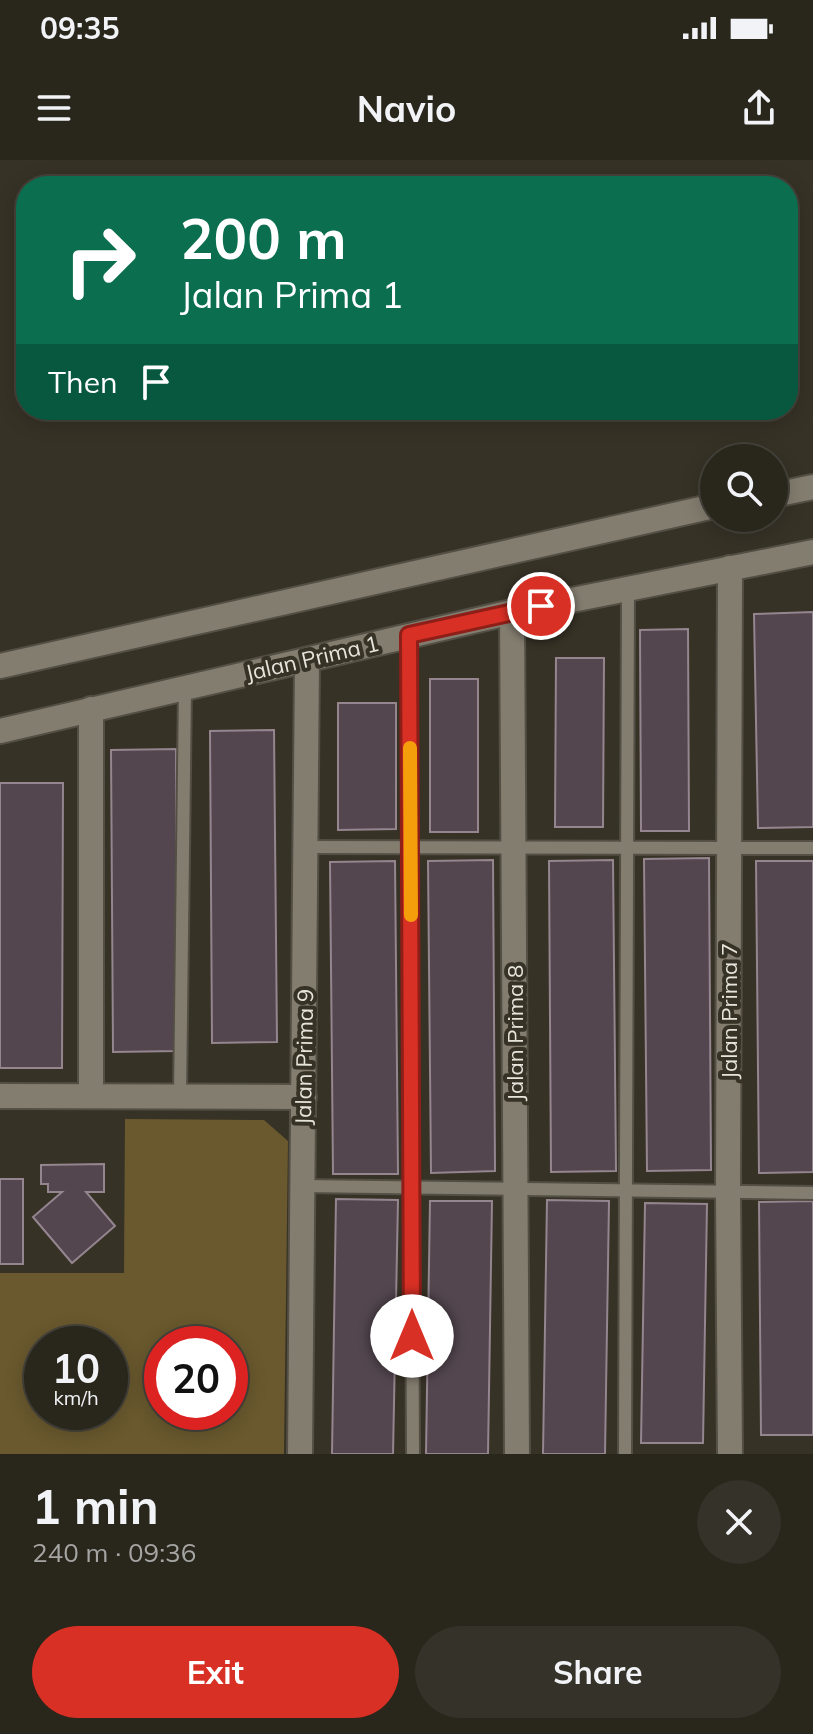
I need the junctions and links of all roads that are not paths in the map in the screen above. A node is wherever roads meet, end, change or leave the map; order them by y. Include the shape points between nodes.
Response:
1 (813, 487) edge
2 (788, 492) edge
3 (700, 509) edge
4 (813, 552) edge
5 (730, 568) junction
6 (628, 589) junction
7 (512, 612) junction
8 (409, 635) junction
9 (307, 660) junction
10 (0, 666) edge
11 (185, 686) junction
12 (91, 709) junction
13 (0, 731) edge
14 (513, 846) junction
15 (627, 846) junction
16 (729, 846) junction
17 (305, 847) junction
18 (410, 847) junction
19 (813, 848) edge
20 (0, 1096) edge
21 (91, 1096) junction
22 (180, 1096) junction
23 (304, 1097) junction
24 (302, 1186) junction
25 (412, 1188) junction
26 (516, 1189) junction
27 (626, 1190) junction
28 (728, 1193) junction
29 (813, 1193) edge
30 (300, 1454) edge
31 (413, 1454) edge
32 (517, 1454) edge
33 (625, 1454) edge
34 (730, 1454) edge

1 - 2 street
3 - 10 street
4 - 5 street, Jalan Prima 1
5 - 6 street, Jalan Prima 1
5 - 16 street, Jalan Prima 7
6 - 7 street, Jalan Prima 1
6 - 15 lane
7 - 8 street, Jalan Prima 1
7 - 14 street, Jalan Prima 8
8 - 9 street, Jalan Prima 1
8 - 18 lane
9 - 11 street, Jalan Prima 1
9 - 17 street, Jalan Prima 9
11 - 12 street, Jalan Prima 1
11 - 22 lane
12 - 13 street, Jalan Prima 1
12 - 21 street
14 - 15 lane
14 - 18 lane
14 - 26 street, Jalan Prima 8
15 - 16 lane
15 - 27 lane
16 - 19 lane
16 - 28 street, Jalan Prima 7
17 - 18 lane
17 - 23 street, Jalan Prima 9
18 - 25 lane
20 - 21 street
21 - 22 street
22 - 23 street
23 - 24 street, Jalan Prima 9
24 - 25 lane
24 - 30 street, Jalan Prima 9
25 - 26 lane
25 - 31 lane
26 - 27 lane
26 - 32 street, Jalan Prima 8
27 - 28 lane
27 - 33 lane
28 - 29 lane
28 - 34 street, Jalan Prima 7

